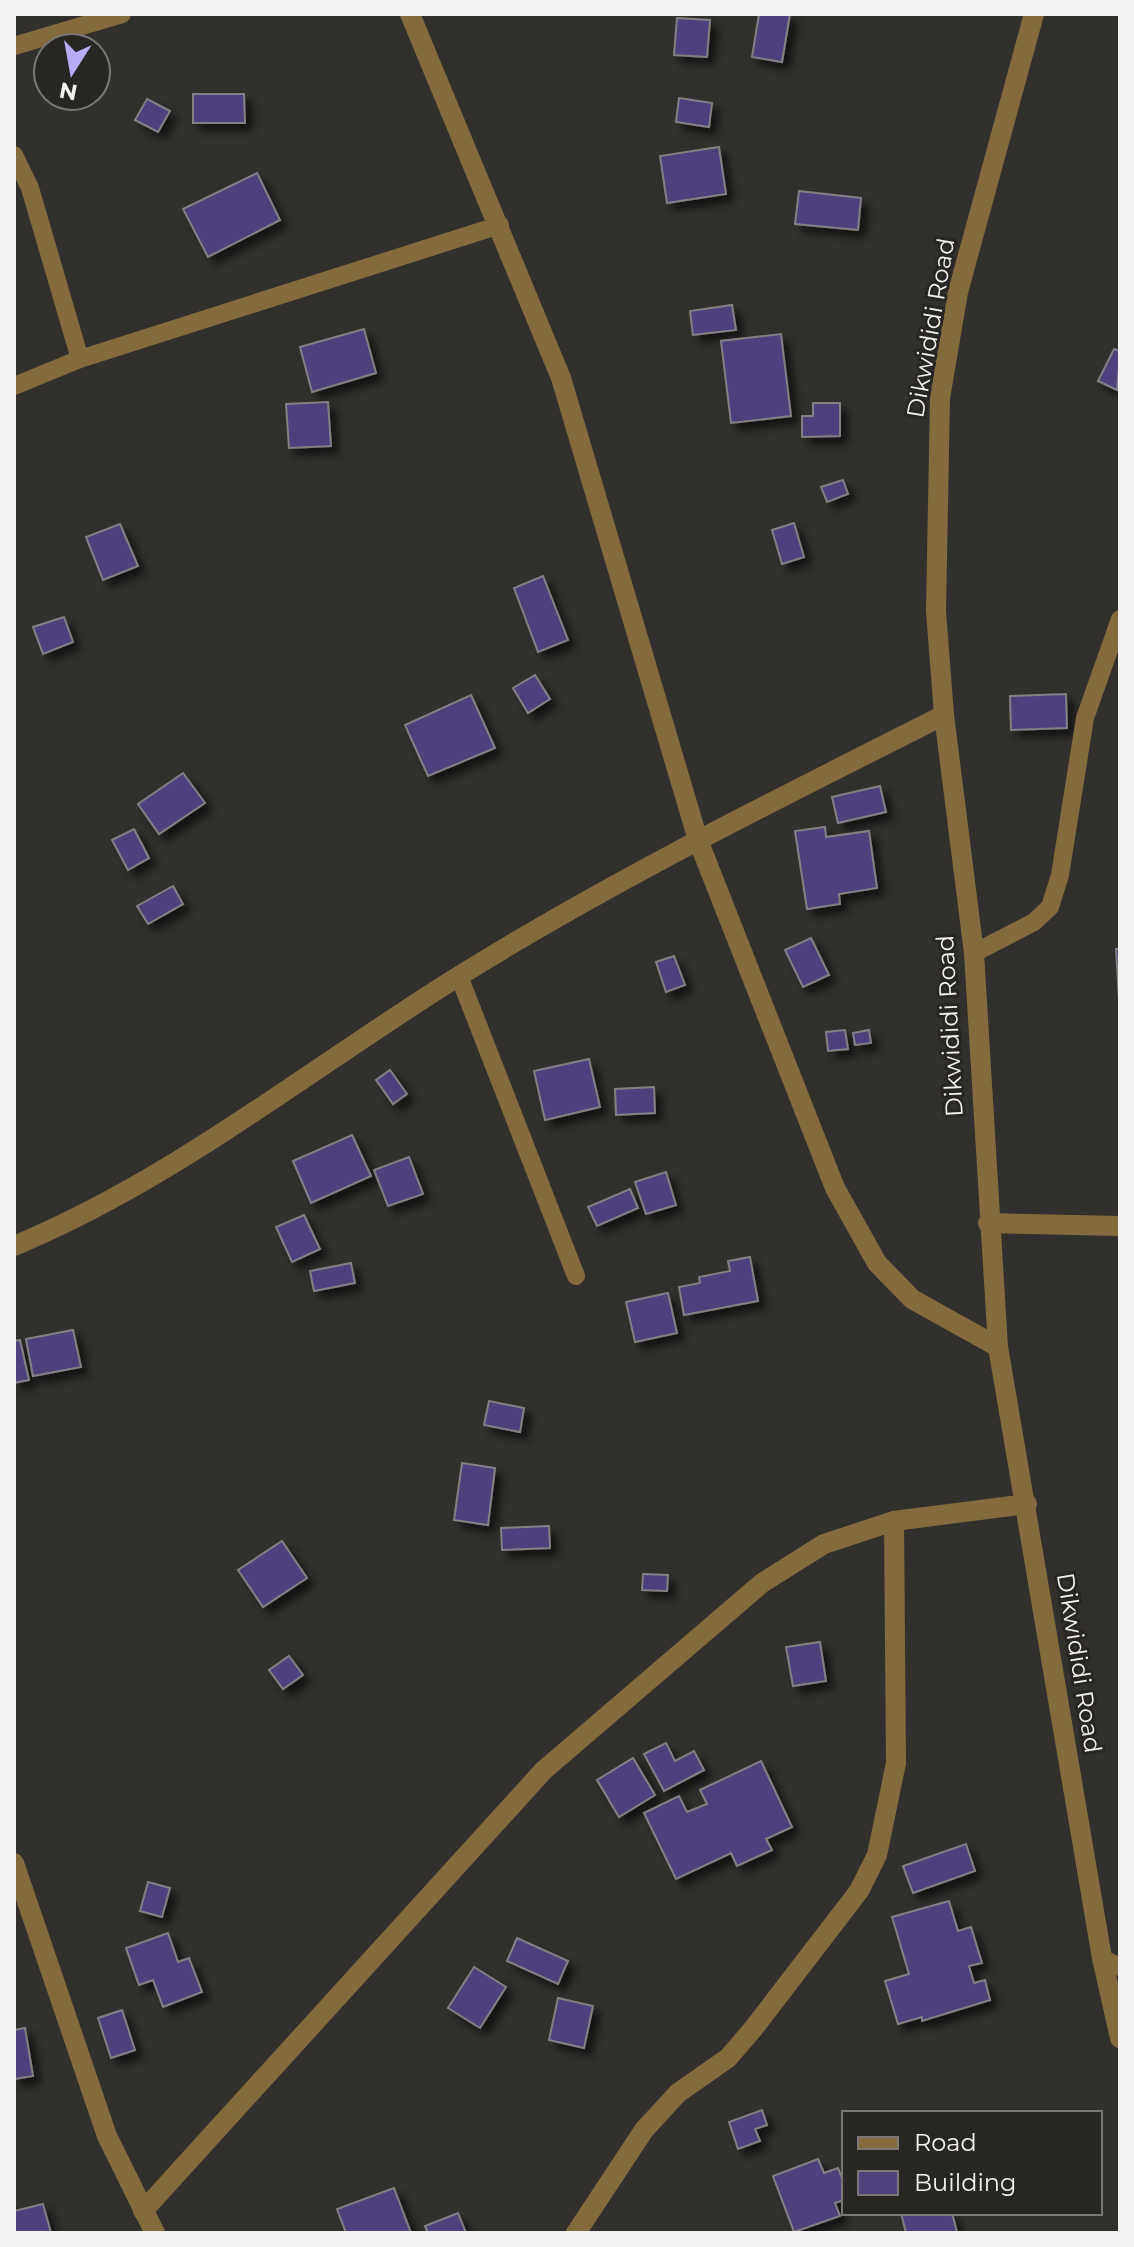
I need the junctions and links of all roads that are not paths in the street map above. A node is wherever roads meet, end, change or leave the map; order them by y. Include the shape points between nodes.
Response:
1 (122, 14) edge
2 (410, 14) edge
3 (1034, 14) edge
4 (14, 46) edge
5 (14, 155) edge
6 (500, 225) junction
7 (80, 359) junction
8 (14, 386) edge
9 (1120, 619) edge
10 (944, 715) junction
11 (698, 840) junction
12 (974, 953) junction
13 (459, 976) junction
14 (988, 1223) junction
15 (1120, 1226) edge
16 (14, 1246) edge
17 (576, 1276) dead end
18 (998, 1347) junction
19 (1027, 1504) junction
20 (894, 1521) junction
21 (14, 1863) edge
22 (1111, 1962) edge
23 (1120, 2038) edge
24 (143, 2211) junction
25 (155, 2233) edge
26 (576, 2233) edge

1 - 4 lane
2 - 6 street
3 - 10 street, Dikwididi Road via 958,292 940,398 936,611
5 - 7 lane via 30,188
6 - 7 lane
6 - 11 street via 561,378
7 - 8 lane
9 - 12 lane via 1085,718 1060,875 1050,907 1034,922
10 - 11 street
10 - 12 street, Dikwididi Road
11 - 13 street
11 - 18 street via 835,1188 877,1263 912,1299
12 - 14 street, Dikwididi Road
13 - 16 street via 119,1198
13 - 17 lane
14 - 15 street
14 - 18 street, Dikwididi Road
18 - 19 street, Dikwididi Road
19 - 20 street
19 - 22 street, Dikwididi Road
20 - 24 street via 824,1544 762,1583 544,1770
20 - 26 street via 896,1763 877,1855 859,1891 753,2029 728,2058 678,2093 644,2130
21 - 24 street via 107,2136
22 - 23 street, Dikwididi Road
24 - 25 street

